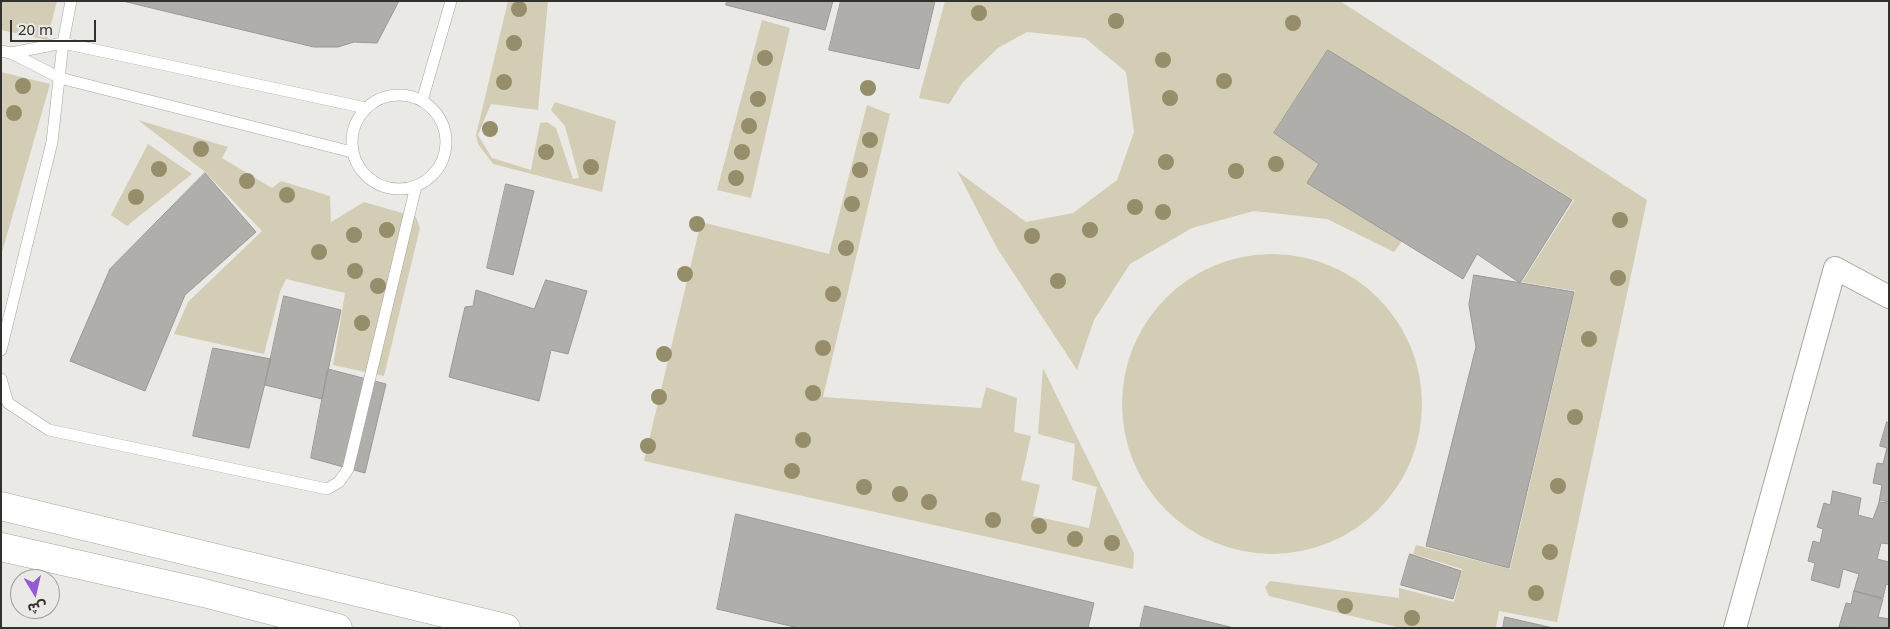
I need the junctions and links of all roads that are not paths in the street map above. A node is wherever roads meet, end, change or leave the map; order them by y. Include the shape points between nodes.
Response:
1 (71, 1) edge
2 (451, 1) edge
3 (63, 43) junction
4 (6, 52) edge
5 (60, 78) junction
6 (422, 101) junction
7 (366, 108) junction
8 (352, 152) junction
9 (416, 186) junction
10 (1889, 297) edge
11 (1, 350) edge
12 (1, 378) edge
13 (1, 506) edge
14 (1, 547) edge
15 (338, 628) edge
16 (506, 628) edge
17 (1735, 628) edge

1 - 3 lane
2 - 6 lane
3 - 4 lane
3 - 5 lane
3 - 7 lane
4 - 5 lane
5 - 8 lane
5 - 11 lane via 52,142
6 - 7 lane via 395,95 379,99
6 - 9 lane via 441,121 446,146 436,170
7 - 8 lane via 356,120 351,136
8 - 9 lane via 358,167 383,187 399,190
9 - 12 lane via 348,469 339,482 327,489 49,430 8,403
10 - 17 street via 1834,268
13 - 16 street
14 - 15 street

